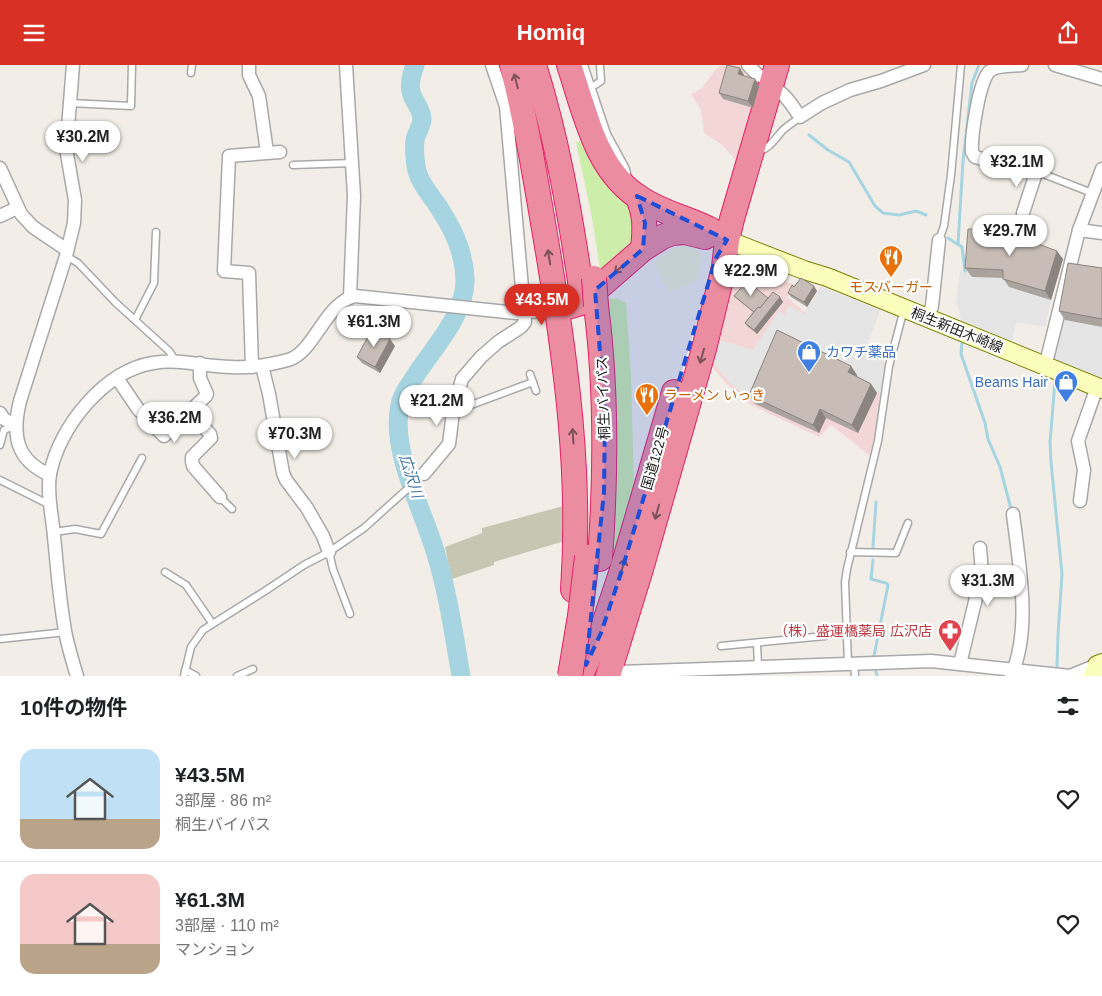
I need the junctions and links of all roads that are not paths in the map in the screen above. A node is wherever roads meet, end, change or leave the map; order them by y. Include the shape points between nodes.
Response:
1 (73, 65) edge
2 (132, 65) edge
3 (192, 65) edge
4 (249, 65) edge
5 (346, 65) edge
6 (492, 65) edge
7 (512, 65) edge
8 (534, 65) edge
9 (548, 65) edge
10 (569, 65) edge
11 (584, 65) edge
12 (600, 65) edge
13 (748, 65) edge
14 (924, 65) edge
15 (961, 65) edge
16 (1022, 65) edge
17 (1055, 65) edge
18 (191, 73) dead end
19 (774, 77) edge
20 (1102, 79) edge
21 (592, 87) junction
22 (70, 103) junction
23 (800, 117) junction
24 (751, 151) junction
25 (280, 152) dead end
26 (267, 153) junction
27 (986, 160) joint
28 (353, 163) junction
29 (293, 165) dead end
30 (0, 168) edge
31 (1102, 169) edge
32 (1037, 171) junction
33 (631, 191) junction
34 (1092, 193) junction
35 (17, 208) junction
36 (1023, 213) dead end
37 (0, 216) edge
38 (1079, 230) junction
39 (156, 233) dead end
40 (1102, 233) edge
41 (727, 240) junction
42 (939, 240) joint
43 (643, 249) junction
44 (66, 253) junction
45 (588, 283) junction
46 (350, 297) junction
47 (904, 308) junction
48 (557, 310) junction
49 (524, 313) junction
50 (928, 318) junction
51 (134, 320) junction
52 (175, 361) junction
53 (200, 363) junction
54 (257, 366) junction
55 (1044, 366) junction
56 (530, 374) dead end
57 (117, 378) junction
58 (533, 382) junction
59 (1100, 388) edge
60 (536, 391) dead end
61 (454, 407) junction
62 (190, 412) junction
63 (0, 413) edge
64 (15, 425) junction
65 (0, 445) edge
66 (142, 458) dead end
67 (50, 475) junction
68 (421, 476) joint
69 (0, 480) edge
70 (220, 497) joint
71 (1080, 501) dead end
72 (51, 505) junction
73 (232, 509) dead end
74 (1014, 514) dead end
75 (908, 523) dead end
76 (54, 532) junction
77 (980, 548) dead end
78 (329, 552) junction
79 (850, 552) junction
80 (593, 558) junction
81 (166, 572) dead end
82 (350, 615) dead end
83 (212, 623) junction
84 (66, 632) junction
85 (825, 636) dead end
86 (0, 639) edge
87 (757, 643) junction
88 (721, 646) dead end
89 (960, 664) junction
90 (758, 667) junction
91 (852, 668) edge
92 (1097, 668) edge
93 (253, 669) dead end
94 (714, 672) edge
95 (184, 673) edge
96 (1012, 673) edge
97 (77, 676) edge
98 (196, 676) edge
99 (237, 676) edge
100 (570, 676) edge
101 (580, 676) edge
102 (597, 676) edge

1 - 22 street
2 - 22 lane via 131,106
3 - 18 lane
4 - 26 street via 249,75 259,96
5 - 28 street
6 - 49 street via 506,106
48 -> 7 highway via 529,140
8 - 45 highway, 桐生バイパス
9 - 45 highway, 桐生バイパス via 572,157
10 - 33 highway via 597,147 606,163
11 - 21 lane
12 - 21 lane via 600,81
13 - 19 street via 758,75
14 - 23 street via 850,90
15 - 42 lane via 951,175
16 - 27 street via 991,70 981,87 972,152 975,157
17 - 20 street
19 - 23 street via 776,89
19 - 24 highway, 国道122号
21 - 33 lane via 607,134 626,169
22 - 44 street via 68,154 75,213
23 - 24 lane via 764,151
24 - 41 highway, 国道122号
25 - 26 street
26 - 54 street via 229,156 224,271 249,273
27 - 32 lane via 1003,159
28 - 29 lane
28 - 46 street
30 - 35 street
31 - 34 street
32 - 34 lane
32 - 36 street
33 - 41 highway
33 - 43 highway via 642,208 645,223
34 - 38 street
35 - 37 street
35 - 44 street via 33,227
38 - 40 street
38 - 55 street
39 - 51 lane via 154,283
41 - 43 highway via 679,232 662,237
41 - 47 main road, 桐生新田木崎線
101 -> 41 highway, 国道122号 via 601,633 690,339 716,258
41 -> 102 highway, 国道122号 via 724,267 704,349 635,587
42 - 50 street
43 -> 48 highway via 581,303
44 - 51 lane
44 - 64 street via 22,391
45 - 80 highway, 桐生バイパス, bridge via 590,311 600,334 605,414 604,492
46 - 49 street
46 - 54 street via 332,312 296,356
47 - 50 main road, 桐生新田木崎線
47 - 79 lane via 889,366 878,441
48 - 49 street
100 -> 48 highway via 575,475 568,383
49 - 61 street via 524,325 487,351 462,379
50 - 55 main road, 桐生新田木崎線
51 - 52 lane via 169,351
52 - 53 street
52 - 57 street via 141,365
53 - 54 street
53 - 62 street via 200,378 207,394
54 - 78 street via 269,394 283,473 315,522
55 - 59 main road, 桐生新田木崎線
56 - 58 lane
57 - 62 street via 138,409 164,436
57 - 67 street via 101,390 75,419 60,445
58 - 60 lane
58 - 61 lane via 463,408
59 - 71 street via 1078,441 1084,470
61 - 68 street via 449,444
62 - 70 street via 211,438 192,457 194,467
63 - 64 street
64 - 65 lane via 4,430
64 - 67 street via 25,458
66 - 76 lane via 101,534 75,529
67 - 72 street
68 - 78 lane via 375,520
69 - 72 lane
70 - 73 lane
72 - 76 street
74 - 96 street via 1021,601 1020,640
75 - 79 lane via 896,553
76 - 84 street
77 - 89 street via 982,573
78 - 82 lane
78 - 83 lane
79 - 91 lane via 845,582
80 - 100 highway, 桐生バイパス, bridge
80 - 102 highway, 桐生バイパス via 591,634
81 - 83 lane via 186,585
83 - 95 lane via 191,647
84 - 86 lane
84 - 97 street
85 - 87 lane
87 - 88 lane
87 - 90 lane
89 - 91 street via 931,661
89 - 96 street
90 - 91 street
90 - 94 street
92 - 96 street via 1070,676
93 - 99 lane
94 - 102 street
95 - 98 lane

